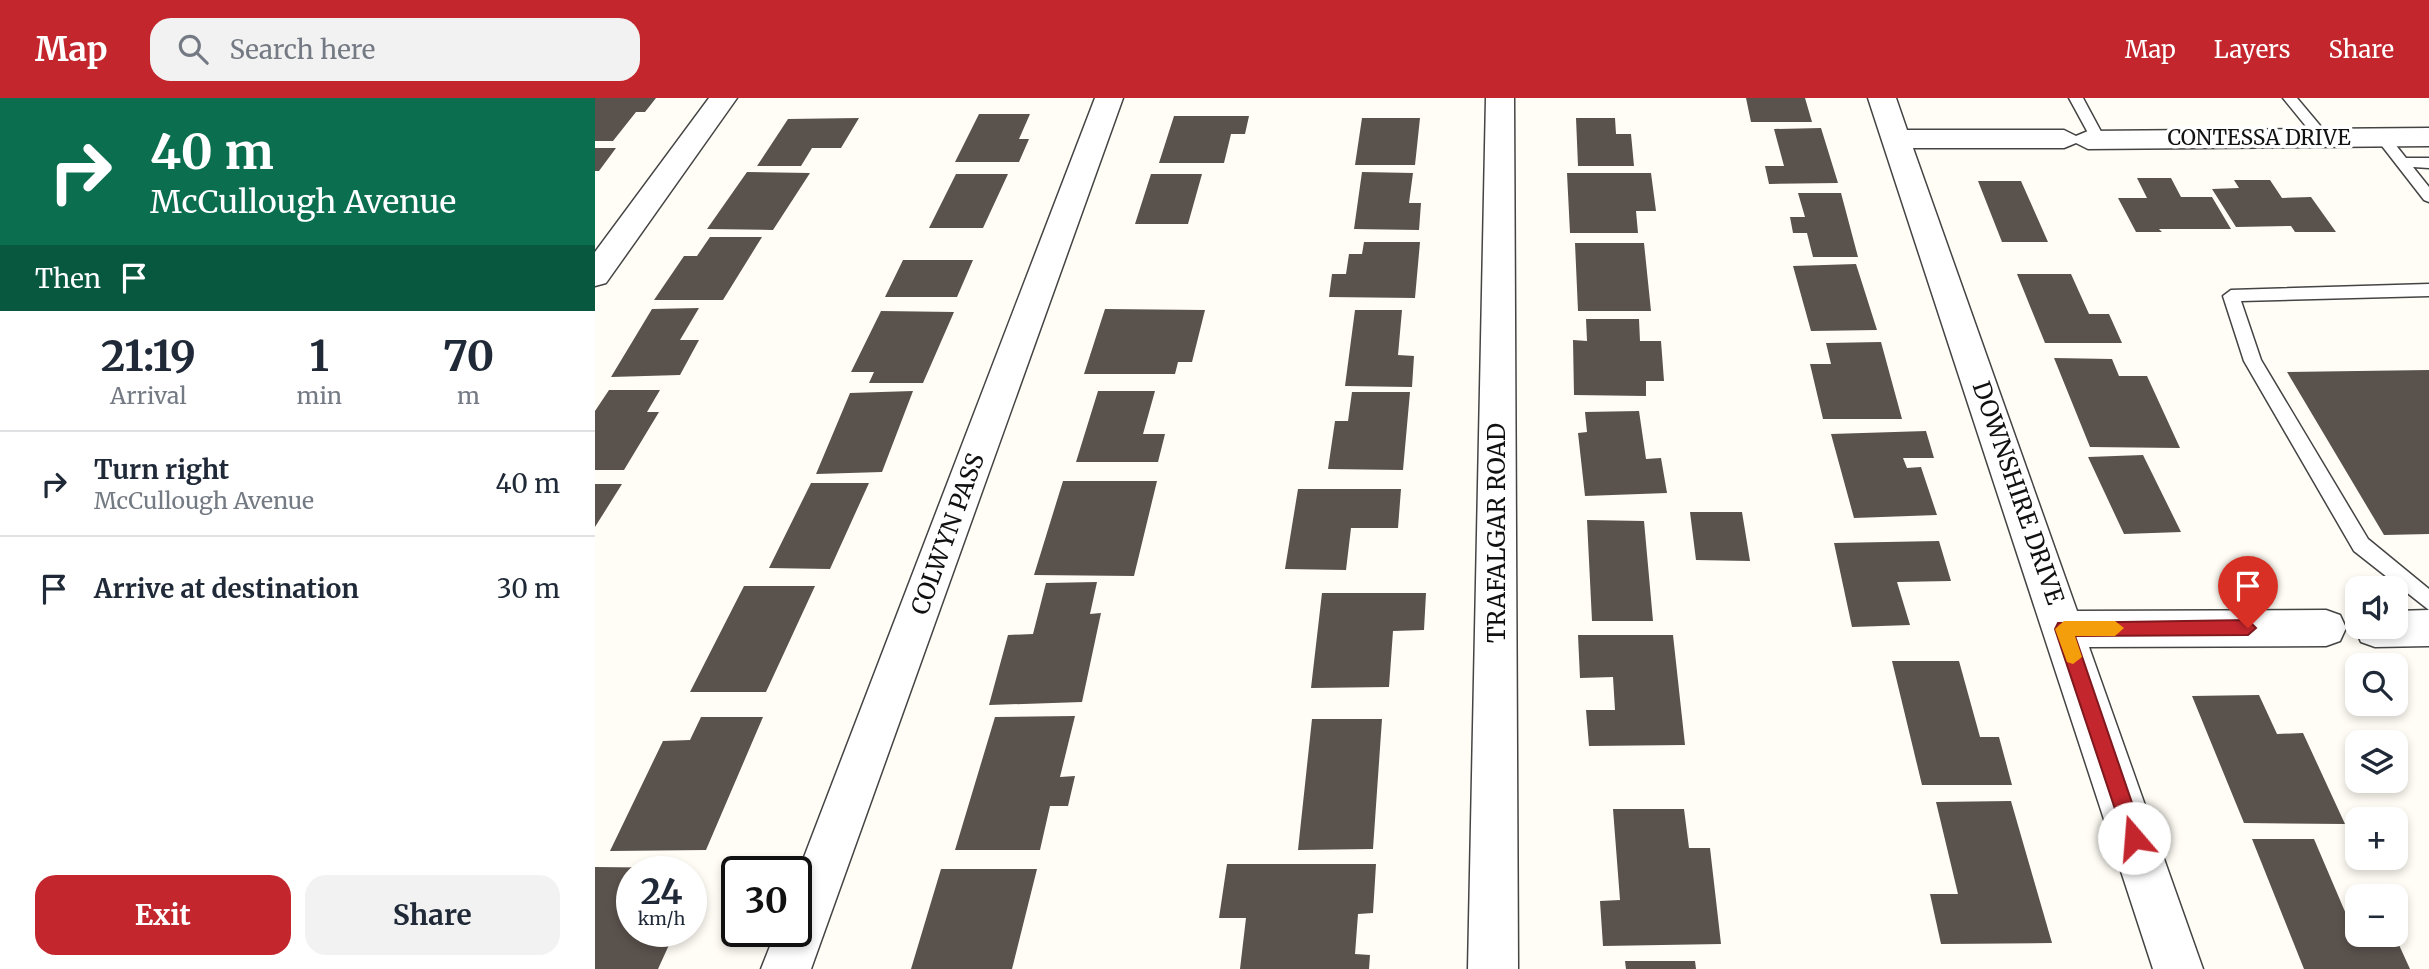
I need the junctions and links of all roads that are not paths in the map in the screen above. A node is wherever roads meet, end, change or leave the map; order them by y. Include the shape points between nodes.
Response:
1 (723, 98) edge
2 (1109, 98) edge
3 (1500, 98) edge
4 (1882, 98) edge
5 (2075, 98) edge
6 (2290, 98) edge
7 (2382, 137) junction
8 (2429, 137) edge
9 (2323, 138) junction
10 (1897, 139) junction
11 (2083, 139) junction
12 (2401, 163) junction
13 (2429, 163) edge
14 (2429, 197) edge
15 (595, 275) edge
16 (2429, 290) edge
17 (2429, 601) edge
18 (2326, 628) dead end
19 (2408, 628) edge
20 (2429, 628) edge
21 (2064, 629) junction
22 (786, 969) edge
23 (1493, 969) edge
24 (2178, 969) edge

1 - 15 street
2 - 22 street, COLWYN PASS
3 - 23 street, TRAFALGAR ROAD
4 - 10 street, DOWNSHIRE DRIVE
5 - 11 lane
6 - 9 lane
7 - 8 street, CONTESSA DRIVE
7 - 9 street, CONTESSA DRIVE
7 - 12 lane
9 - 11 street, CONTESSA DRIVE
10 - 11 street, CONTESSA DRIVE
10 - 21 street, DOWNSHIRE DRIVE
12 - 13 lane
12 - 14 lane
16 - 17 lane via 2231,296 2253,361 2361,545
18 - 21 street
19 - 20 street
21 - 24 street, DOWNSHIRE DRIVE

